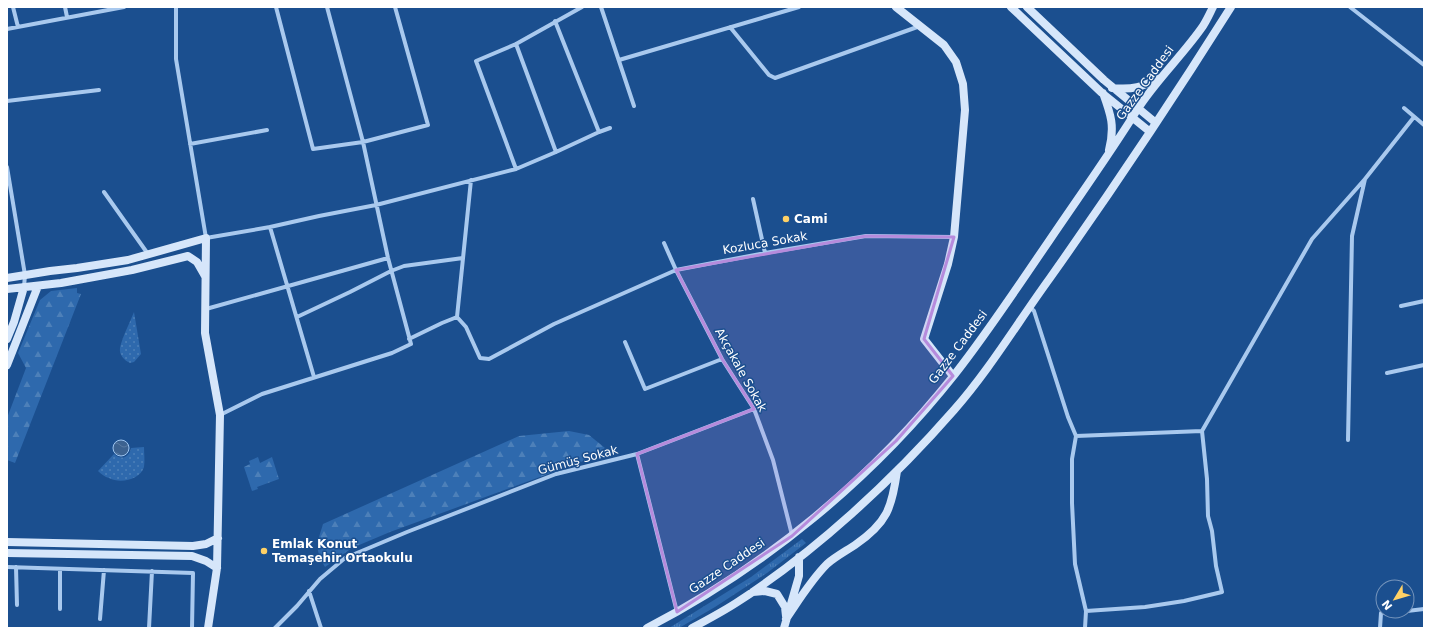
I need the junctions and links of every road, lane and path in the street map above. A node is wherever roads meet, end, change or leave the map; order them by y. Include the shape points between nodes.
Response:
1 (13, 7) edge
2 (65, 7) edge
3 (124, 7) edge
4 (176, 7) edge
5 (276, 7) edge
6 (327, 7) edge
7 (395, 7) edge
8 (582, 7) edge
9 (601, 7) edge
10 (799, 7) edge
11 (896, 7) edge
12 (1011, 7) edge
13 (1027, 7) edge
14 (1213, 7) edge
15 (1231, 7) edge
16 (1350, 7) edge
17 (112, 8) edge
18 (67, 17) junction
19 (555, 21) junction
20 (921, 26) junction
21 (18, 27) junction
22 (730, 27) junction
23 (7, 30) edge
24 (516, 44) junction
25 (619, 60) junction
26 (1424, 65) edge
27 (1161, 78) junction
28 (1112, 88) junction
29 (99, 90) dead end
30 (1102, 92) junction
31 (7, 102) edge
32 (634, 106) dead end
33 (1404, 108) dead end
34 (1138, 109) junction
35 (1133, 117) junction
36 (1414, 117) junction
37 (1156, 123) junction
38 (1424, 125) edge
39 (610, 128) dead end
40 (267, 130) dead end
41 (1149, 131) junction
42 (599, 132) junction
43 (363, 142) junction
44 (190, 144) junction
45 (556, 152) junction
46 (1107, 156) junction
47 (7, 167) edge
48 (516, 169) junction
49 (1366, 179) junction
50 (471, 180) junction
51 (104, 192) dead end
52 (753, 198) dead end
53 (376, 205) junction
54 (270, 227) junction
55 (954, 237) junction
56 (206, 238) junction
57 (186, 243) junction
58 (664, 243) dead end
59 (765, 253) junction
60 (148, 254) junction
61 (188, 256) junction
62 (388, 258) junction
63 (463, 258) junction
64 (676, 270) junction
65 (391, 271) junction
66 (25, 275) junction
67 (206, 277) junction
68 (7, 278) edge
69 (38, 286) junction
70 (24, 287) junction
71 (288, 287) junction
72 (7, 289) edge
73 (1424, 301) edge
74 (1029, 306) junction
75 (1401, 306) dead end
76 (205, 310) junction
77 (296, 317) junction
78 (457, 317) junction
79 (7, 339) edge
80 (410, 339) junction
81 (625, 342) dead end
82 (722, 359) junction
83 (7, 365) edge
84 (1424, 365) edge
85 (1387, 373) dead end
86 (953, 376) junction
87 (314, 377) junction
88 (754, 409) junction
89 (220, 415) junction
90 (1202, 431) junction
91 (1076, 436) junction
92 (1348, 440) dead end
93 (637, 454) junction
94 (897, 471) junction
95 (792, 536) junction
96 (218, 538) junction
97 (7, 542) edge
98 (7, 553) edge
99 (799, 558) junction
100 (7, 567) edge
101 (16, 567) junction
102 (217, 568) junction
103 (60, 569) junction
104 (104, 570) junction
105 (152, 571) junction
106 (309, 591) junction
107 (752, 592) junction
108 (17, 605) dead end
109 (60, 609) dead end
110 (1086, 611) junction
111 (677, 612) junction
112 (100, 619) dead end
113 (786, 619) junction
114 (149, 628) edge
115 (192, 628) edge
116 (208, 628) edge
117 (275, 628) edge
118 (320, 628) edge
119 (647, 628) edge
120 (692, 628) edge
121 (784, 628) edge
122 (1078, 628) edge
123 (1084, 628) edge

1 - 21 street
2 - 18 street
3 - 17 street
4 - 44 street via 176,60
5 - 43 street via 313,149
6 - 43 street
7 - 43 street via 428,125
8 - 19 street
9 - 25 street
10 - 22 street
11 - 20 main road
12 - 30 main road
13 - 28 main road
14 - 27 main road, Gazze Caddesi via 1202,26
15 - 37 main road
16 - 26 street
17 - 18 street
18 - 21 street
19 - 24 street
19 - 42 street
20 - 22 street via 776,78 769,75
20 - 55 main road via 944,44 956,62 963,84 965,110
21 - 23 street
22 - 25 street
24 - 45 street
24 - 48 street via 476,61
25 - 32 street
27 - 28 main road via 1138,88
27 - 34 main road, Gazze Caddesi
28 - 34 main road
29 - 31 street
30 - 35 main road
30 - 46 main road via 1113,128
33 - 36 street
34 - 35 main road, Gazze Caddesi
34 - 37 main road
35 - 41 main road
35 - 46 main road, Gazze Caddesi
36 - 38 street
36 - 49 street
37 - 41 main road
39 - 42 street
40 - 44 street
41 - 74 main road via 1093,217
42 - 45 street
43 - 53 street
44 - 56 street
45 - 48 street
46 - 86 main road, Gazze Caddesi via 981,340
47 - 66 street
48 - 50 street
49 - 90 street via 1312,239
49 - 92 street via 1352,236
50 - 53 street
50 - 63 street
51 - 60 street
52 - 59 street
53 - 54 street
53 - 62 street
54 - 56 street
54 - 71 street
55 - 59 street, Kozluca Sokak via 866,236
55 - 86 main road via 924,339
56 - 57 main road
56 - 67 main road
57 - 60 main road
57 - 61 main road
58 - 64 street, Akçakale Sokak
59 - 64 street, Kozluca Sokak
60 - 66 main road via 128,260
61 - 67 main road via 197,262
61 - 69 main road via 132,270
62 - 65 street
62 - 71 street
63 - 65 street via 404,266
63 - 78 street
64 - 78 street, Kozluca Sokak via 554,324 489,359 480,358 466,327
64 - 82 street, Akçakale Sokak
65 - 77 street
65 - 80 street
66 - 68 main road
66 - 70 street
67 - 76 main road
69 - 70 main road
69 - 83 main road
70 - 72 main road
70 - 79 main road
71 - 76 street
71 - 77 street
73 - 75 street
74 - 91 street via 1034,311
74 - 94 main road via 995,357 954,409
76 - 89 main road via 205,333
77 - 87 street
78 - 80 street
80 - 87 street via 411,344 392,353
81 - 82 street via 645,389
82 - 88 street, Akçakale Sokak
84 - 85 street
86 - 95 main road, Gazze Caddesi via 896,441 846,490
87 - 89 street via 262,394
88 - 93 street, Gümüş Sokak
88 - 95 street, Akçakale Sokak via 773,460
89 - 96 main road
90 - 91 street
90 - 110 street via 1208,516 1222,592 1145,607
91 - 110 street via 1072,459 1075,564
93 - 106 street, Gümüş Sokak via 556,474 407,532 345,558
93 - 111 street
94 - 99 main road
94 - 113 main road via 892,501 884,518 870,535 828,563 814,578
95 - 111 main road, Gazze Caddesi via 730,580
96 - 97 main road via 206,544 193,546
96 - 102 main road
98 - 102 main road via 192,556
99 - 107 main road
99 - 113 main road via 799,576
100 - 101 street
101 - 103 street
101 - 108 street
102 - 116 main road
103 - 104 street
103 - 109 street
104 - 105 street
104 - 112 street
105 - 114 street
105 - 115 street via 193,573
106 - 117 street, Gümüş Sokak
106 - 118 street
107 - 113 main road via 765,591 777,594 785,607
107 - 120 main road
110 - 123 street
111 - 119 main road, Gazze Caddesi
113 - 121 main road
122 - 123 street

